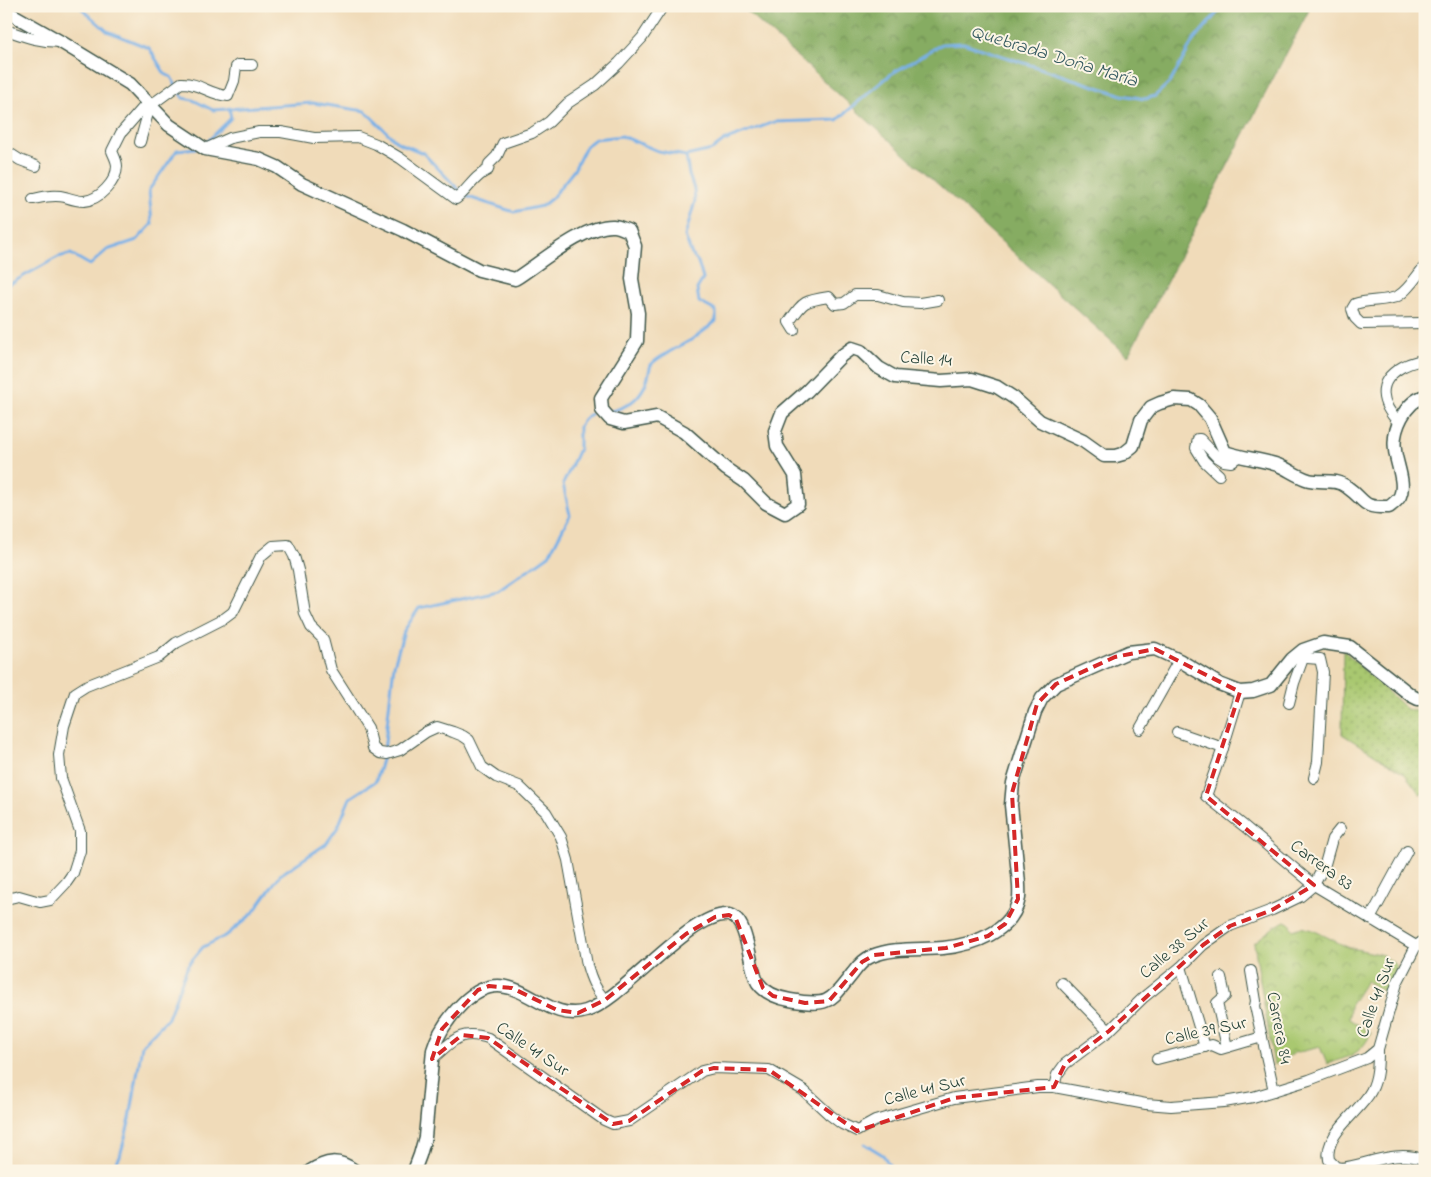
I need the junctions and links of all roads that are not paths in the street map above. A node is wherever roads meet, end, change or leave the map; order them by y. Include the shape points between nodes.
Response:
1 (663, 6) edge
2 (6, 11) edge
3 (6, 30) edge
4 (61, 42) junction
5 (252, 65) dead end
6 (151, 104) junction
7 (140, 142) dead end
8 (205, 149) junction
9 (6, 151) edge
10 (36, 166) dead end
11 (33, 199) dead end
12 (1425, 266) edge
13 (938, 300) dead end
14 (1425, 323) edge
15 (794, 330) dead end
16 (1425, 358) edge
17 (1425, 396) edge
18 (1399, 423) junction
19 (1238, 457) junction
20 (1219, 475) dead end
21 (1304, 652) junction
22 (1179, 660) junction
23 (1240, 692) junction
24 (1425, 699) edge
25 (1289, 703) dead end
26 (1140, 729) dead end
27 (1178, 732) dead end
28 (1223, 748) junction
29 (1314, 778) dead end
30 (1340, 829) dead end
31 (1407, 851) dead end
32 (1314, 885) junction
33 (6, 898) edge
34 (1370, 919) junction
35 (1422, 942) edge
36 (1181, 967) junction
37 (1251, 971) dead end
38 (1221, 977) dead end
39 (1062, 983) dead end
40 (605, 1000) junction
41 (1110, 1031) junction
42 (1262, 1037) junction
43 (1205, 1047) junction
44 (1227, 1047) junction
45 (1378, 1049) junction
46 (432, 1059) junction
47 (1157, 1059) dead end
48 (1054, 1087) junction
49 (1274, 1092) junction
50 (1425, 1160) edge
51 (310, 1171) edge
52 (355, 1171) edge
53 (414, 1171) edge

1 - 8 street via 619,63 548,122 532,133 504,143 488,170 456,199 382,147 358,137 314,138 259,132 230,138
2 - 4 street
3 - 4 street via 28,39
4 - 6 street via 130,84
5 - 6 street via 236,67 228,96 218,96 194,85 178,86
6 - 7 street
6 - 8 street via 169,125
6 - 11 street via 121,133 114,146 112,151 117,168 105,190 88,200 76,201 63,196
8 - 19 street, Calle 14 via 260,159 302,184 403,230 479,270 515,279 586,233 614,226 628,231 635,246 632,279 638,312 637,341 601,398 602,410 610,419 624,423 657,417 684,432 766,503 785,513 798,504 795,474 777,446 775,430 782,414 852,348 861,351 894,377 941,381 972,379 998,387 1040,421 1083,441 1104,456 1123,454 1133,446 1141,420 1151,407 1174,399 1191,400 1210,418 1225,452
9 - 10 street
12 - 14 street via 1400,295 1364,301 1352,309 1354,318 1361,324
13 - 15 street via 903,302 878,295 855,295 844,303 835,304 829,297 819,299 803,303 789,322
16 - 18 street via 1402,366 1390,376 1385,386 1383,397 1389,412
17 - 18 street via 1409,406
18 - 19 street via 1395,450 1402,486 1400,496 1390,507 1374,508 1363,503 1346,486 1332,481 1309,480 1279,465
19 - 20 street via 1231,462 1224,461 1198,439 1196,448
21 - 23 street via 1292,659 1271,685
21 - 24 street via 1323,643 1350,647 1412,696
21 - 25 street
21 - 29 street via 1307,658 1320,659 1323,672 1318,762
22 - 23 street
22 - 26 street
22 - 40 street via 1155,649 1128,652 1056,684 1037,704 1012,793 1018,899 999,930 976,941 946,948 874,955 862,962 834,997 824,1003 814,1003 779,998 763,988 755,977 742,930 733,916 723,915 691,930
23 - 28 street
27 - 28 street
28 - 32 street, Carrera 83 via 1206,796
30 - 32 street, Calle 38 Sur via 1332,839 1325,864
31 - 34 street
32 - 34 street, Carrera 83
32 - 36 street, Calle 38 Sur via 1301,896 1230,926 1203,945
33 - 40 street via 19,896 40,902 50,900 73,872 80,851 80,831 61,778 59,755 64,726 75,694 86,686 158,657 176,643 225,618 233,612 261,556 273,546 288,545 298,570 305,614 311,627 323,639 331,670 368,728 373,748 387,754 437,728 453,732 469,740 482,767 496,778 519,786 546,812 561,837 568,860 591,981
34 - 35 street, Carrera 83
35 - 45 street, Calle 41 Sur via 1397,983
36 - 41 street, Calle 38 Sur
36 - 43 street
37 - 42 street, Carrera 84
38 - 44 street via 1225,996 1217,1003
39 - 41 street
40 - 46 street via 590,1010 578,1013 558,1010 512,988 489,986 470,996 451,1017 436,1039
41 - 48 street, Calle 38 Sur via 1065,1064
42 - 44 street, Calle 39 Sur
42 - 49 street, Carrera 84
43 - 44 street, Calle 39 Sur
43 - 47 street, Calle 39 Sur
45 - 49 street, Calle 41 Sur via 1367,1058
45 - 50 street via 1378,1071 1371,1092 1339,1130 1328,1156 1336,1167 1342,1168 1395,1156
46 - 48 street, Calle 41 Sur via 462,1035 488,1038 613,1124 629,1121 702,1070 714,1068 769,1070 803,1090 830,1115 857,1131 875,1121 954,1098
46 - 53 street via 425,1137
48 - 49 street, Calle 41 Sur via 1171,1106 1224,1102
51 - 52 street via 332,1161

